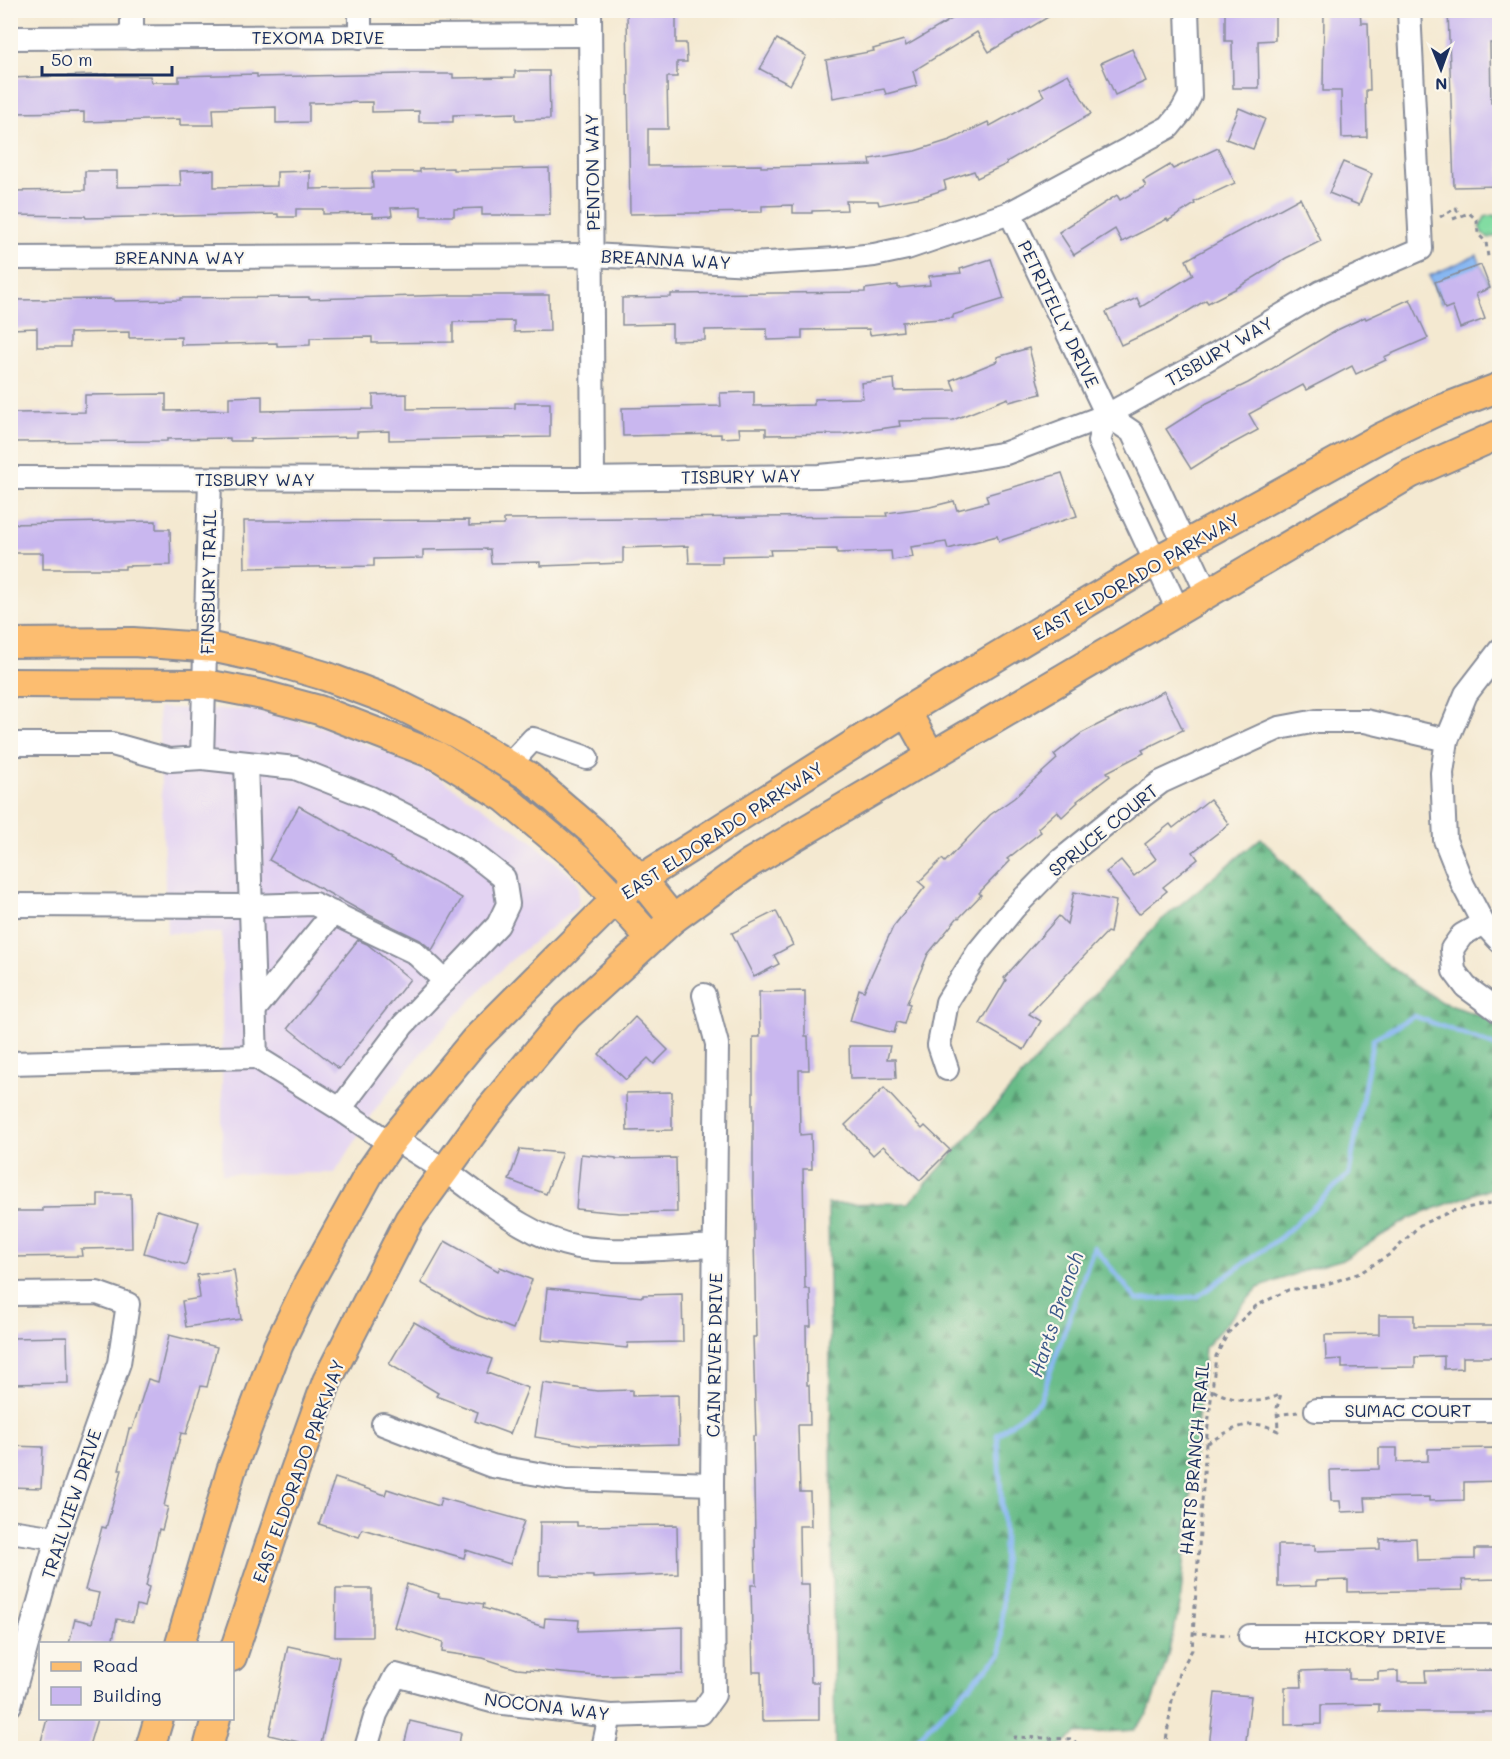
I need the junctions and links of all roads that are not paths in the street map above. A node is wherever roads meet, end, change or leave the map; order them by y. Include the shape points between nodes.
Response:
1 (132, 10) edge
2 (360, 10) edge
3 (590, 10) edge
4 (1187, 10) edge
5 (1409, 10) edge
6 (590, 35) junction
7 (360, 37) junction
8 (10, 38) edge
9 (132, 38) junction
10 (1010, 213) junction
11 (592, 255) junction
12 (10, 258) edge
13 (1500, 387) edge
14 (1107, 415) junction
15 (1500, 434) edge
16 (10, 478) edge
17 (593, 478) junction
18 (210, 479) junction
19 (1185, 545) junction
20 (1155, 562) junction
21 (1207, 593) junction
22 (1178, 610) junction
23 (10, 643) edge
24 (206, 647) junction
25 (1500, 650) edge
26 (10, 683) edge
27 (206, 684) junction
28 (906, 711) junction
29 (1447, 740) junction
30 (10, 744) edge
31 (931, 756) junction
32 (202, 758) junction
33 (586, 758) dead end
34 (246, 764) junction
35 (509, 765) junction
36 (641, 879) junction
37 (616, 899) junction
38 (10, 905) edge
39 (251, 906) junction
40 (333, 913) junction
41 (673, 919) junction
42 (1483, 923) junction
43 (651, 939) junction
44 (1500, 941) edge
45 (445, 981) junction
46 (704, 995) dead end
47 (255, 1009) junction
48 (1500, 1012) edge
49 (256, 1057) junction
50 (10, 1063) edge
51 (947, 1069) dead end
52 (340, 1110) junction
53 (393, 1141) junction
54 (445, 1170) junction
55 (715, 1246) junction
56 (10, 1294) edge
57 (1316, 1410) dead end
58 (1500, 1410) edge
59 (383, 1424) dead end
60 (712, 1484) junction
61 (10, 1531) edge
62 (57, 1538) junction
63 (1250, 1636) road end
64 (1500, 1636) edge
65 (181, 1642) edge
66 (234, 1651) edge
67 (10, 1705) edge
68 (701, 1713) joint
69 (610, 1716) junction
70 (159, 1720) edge
71 (216, 1720) edge
72 (150, 1749) edge
73 (208, 1749) edge
74 (366, 1749) edge
75 (603, 1749) edge

1 - 9 street
2 - 7 street
3 - 6 street, PENTON WAY
4 - 10 street, BREANNA WAY via 1190,96 1169,127
5 - 14 street, TISBURY WAY via 1421,249 1321,292
6 - 7 street, TEXOMA DRIVE
6 - 11 street, PENTON WAY
7 - 9 street, TEXOMA DRIVE
8 - 9 street, TEXOMA DRIVE
10 - 11 street, BREANNA WAY via 907,248 837,259 750,264
10 - 14 street, PETRITELLY DRIVE
11 - 12 street, BREANNA WAY
11 - 17 street, PENTON WAY
13 - 19 main road, EAST ELDORADO PARKWAY via 1380,438
14 - 17 street, TISBURY WAY via 1006,453 931,465 819,476
14 - 19 street via 1132,432
14 - 20 street via 1099,441
15 - 21 main road, EAST ELDORADO PARKWAY via 1410,474
16 - 18 street, TISBURY WAY
17 - 18 street, TISBURY WAY
18 - 24 street, FINSBURY TRAIL
19 - 20 main road, EAST ELDORADO PARKWAY
19 - 21 street
20 - 22 street
20 - 28 main road, EAST ELDORADO PARKWAY
21 - 22 main road, EAST ELDORADO PARKWAY
22 - 31 main road, EAST ELDORADO PARKWAY
23 - 24 main road via 134,642
24 - 27 street, FINSBURY TRAIL
24 - 35 main road via 272,660 390,700
25 - 29 street via 1466,694
26 - 27 main road
27 - 32 street, FINSBURY TRAIL
27 - 37 main road via 319,710 438,756 505,798 577,858
28 - 31 main road
28 - 36 main road, EAST ELDORADO PARKWAY
29 - 42 street via 1442,772 1445,840
29 - 51 street, SPRUCE COURT via 1365,721 1317,721 1279,728 1161,782 1061,860 978,952 947,1002 939,1045
30 - 32 street via 112,744 170,760
31 - 41 main road, EAST ELDORADO PARKWAY via 750,863
32 - 34 street
33 - 35 street via 533,739
34 - 39 street
34 - 45 street via 295,768 371,798 432,829 504,878 508,904 498,925
35 - 36 main road via 528,776 592,831
36 - 37 main road, EAST ELDORADO PARKWAY
36 - 41 main road
37 - 43 main road
37 - 53 main road, EAST ELDORADO PARKWAY via 475,1040
38 - 39 street
39 - 40 street via 314,904
39 - 47 street
40 - 45 street via 414,952
40 - 47 street
41 - 43 main road, EAST ELDORADO PARKWAY
42 - 44 street
42 - 48 street via 1462,935 1452,949 1454,971 1466,987
43 - 54 main road, EAST ELDORADO PARKWAY via 567,1016
45 - 52 street via 404,1025
46 - 55 street, CAIN RIVER DRIVE via 717,1044
47 - 49 street
49 - 50 street
49 - 52 street
52 - 53 street
53 - 54 street
53 - 65 main road, EAST ELDORADO PARKWAY via 369,1174 278,1346 231,1471
54 - 55 street via 519,1224 578,1247 607,1250
54 - 66 main road, EAST ELDORADO PARKWAY via 409,1220 327,1381
55 - 60 street, CAIN RIVER DRIVE
56 - 62 street, TRAILVIEW DRIVE via 97,1293 128,1304 119,1363
57 - 58 street, SUMAC COURT
59 - 60 street via 492,1466 567,1479
60 - 68 street, CAIN RIVER DRIVE via 714,1695
61 - 62 street
62 - 67 street, TRAILVIEW DRIVE
63 - 64 street, HICKORY DRIVE
68 - 69 street, NOCONA WAY
69 - 74 street, NOCONA WAY via 495,1702 396,1675 376,1714
69 - 75 street
70 - 72 main road
71 - 73 main road

